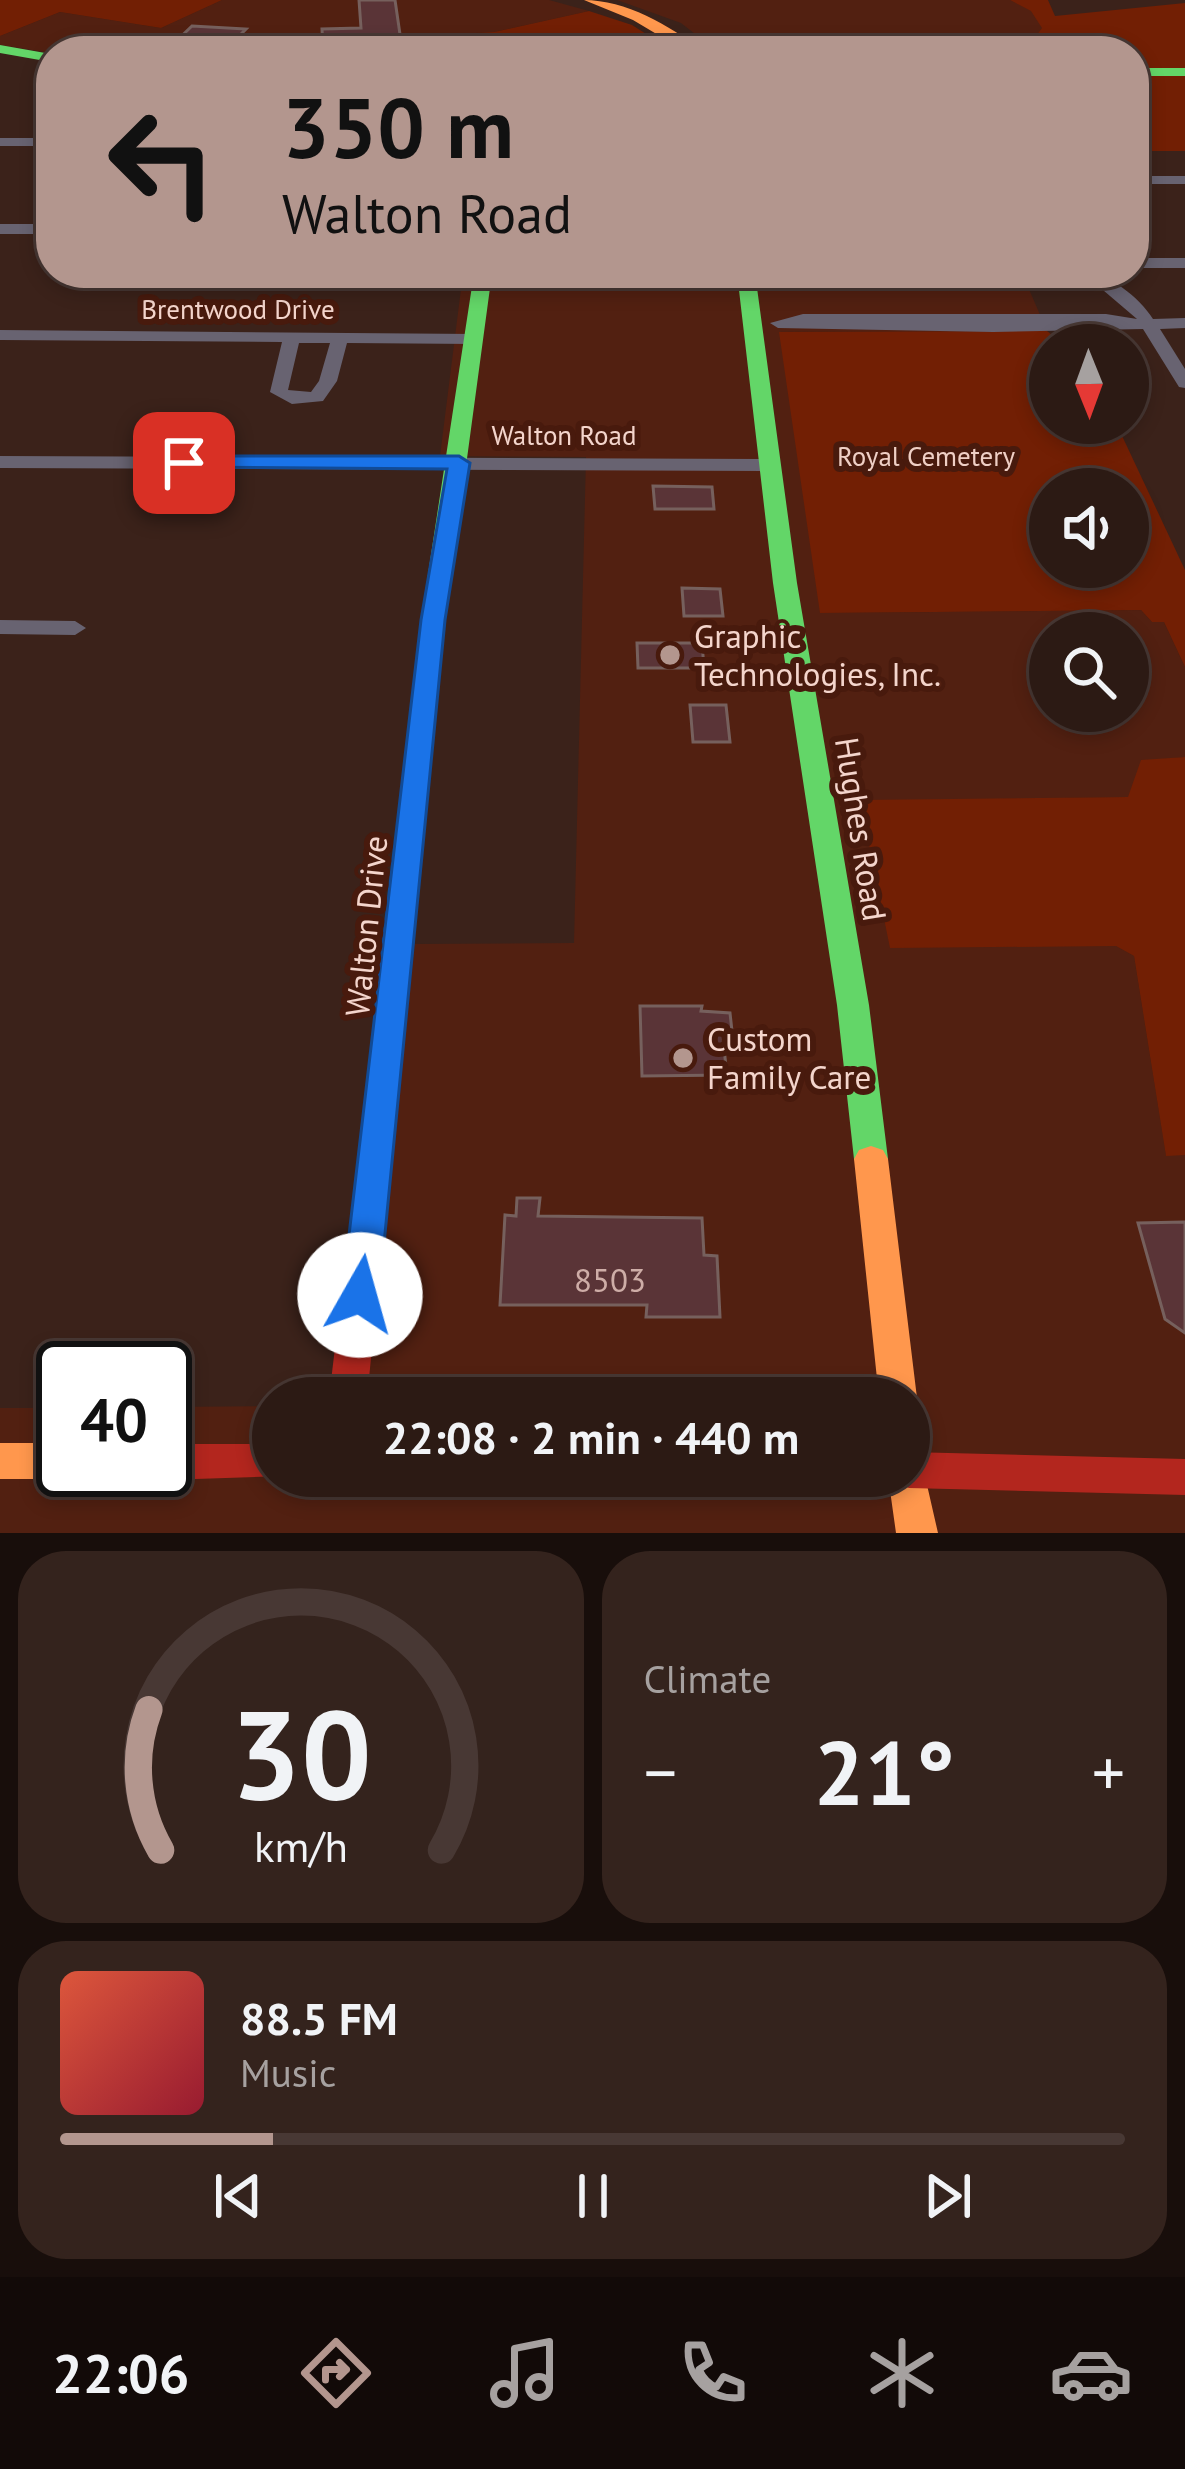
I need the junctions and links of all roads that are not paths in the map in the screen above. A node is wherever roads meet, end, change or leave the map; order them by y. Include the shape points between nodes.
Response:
1 (590, 0) edge
2 (670, 36) edge
3 (0, 50) edge
4 (36, 56) edge
5 (1149, 72) edge
6 (1185, 72) edge
7 (0, 142) edge
8 (36, 142) edge
9 (1149, 180) edge
10 (1166, 180) junction
11 (1185, 180) edge
12 (1149, 189) edge
13 (0, 229) edge
14 (36, 229) edge
15 (1149, 262) edge
16 (1185, 262) edge
17 (481, 288) edge
18 (747, 288) edge
19 (1109, 288) edge
20 (1150, 323) junction
21 (1185, 323) edge
22 (750, 324) junction
23 (0, 335) edge
24 (292, 338) junction
25 (340, 338) junction
26 (475, 339) junction
27 (1185, 383) edge
28 (0, 461) edge
29 (459, 463) junction
30 (768, 465) junction
31 (0, 627) edge
32 (75, 628) dead end
33 (350, 1377) edge
34 (896, 1377) edge
35 (0, 1461) edge
36 (36, 1461) edge
37 (192, 1462) edge
38 (252, 1462) edge
39 (930, 1473) edge
40 (1185, 1477) edge
41 (912, 1497) edge
42 (917, 1533) edge

1 - 2 main road
3 - 4 main road
5 - 6 main road
7 - 8 street
9 - 10 street
10 - 11 street
10 - 12 street
13 - 14 street
15 - 16 street
17 - 26 main road, Walton Drive
18 - 22 main road, Hughes Road
19 - 20 street
20 - 21 street
20 - 22 street
20 - 27 street
22 - 30 main road, Hughes Road
23 - 24 street, Brentwood Drive
24 - 25 street, Brentwood Drive
24 - 25 street via 279,392 292,399 317,397
25 - 26 street, Brentwood Drive
26 - 29 main road, Walton Drive
28 - 29 street, Walton Road
29 - 30 street, Walton Road
29 - 33 main road, Walton Drive via 433,620
30 - 34 main road, Hughes Road via 854,1005
31 - 32 street
35 - 36 main road
37 - 38 main road
39 - 40 main road
41 - 42 main road

